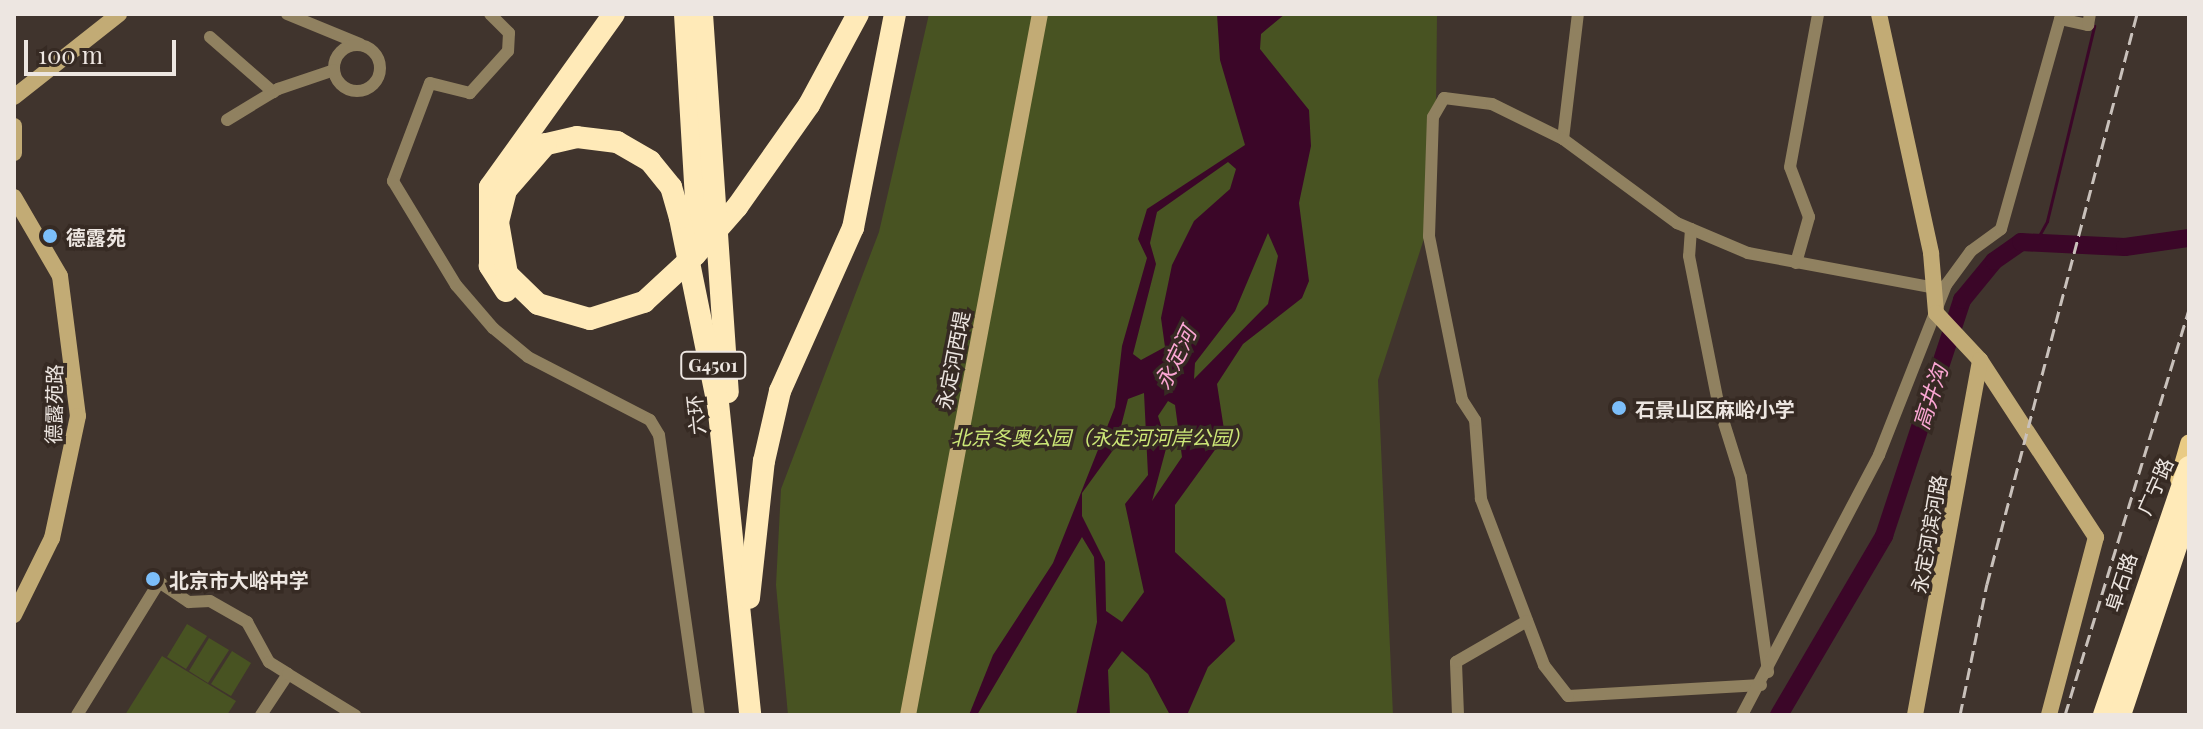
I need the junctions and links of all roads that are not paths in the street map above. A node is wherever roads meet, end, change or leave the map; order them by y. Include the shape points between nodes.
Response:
1 (119, 14) edge
2 (287, 14) edge
3 (490, 14) edge
4 (614, 14) edge
5 (685, 14) edge
6 (702, 14) edge
7 (858, 14) edge
8 (868, 14) edge
9 (895, 14) edge
10 (1040, 14) edge
11 (1578, 14) edge
12 (1818, 14) edge
13 (1879, 14) edge
14 (2090, 14) edge
15 (210, 37) dead end
16 (363, 46) junction
17 (334, 70) junction
18 (273, 92) junction
19 (14, 97) edge
20 (227, 120) dead end
21 (14, 126) edge
22 (1563, 139) junction
23 (14, 153) edge
24 (14, 197) edge
25 (741, 210) junction
26 (1691, 229) junction
27 (1796, 263) junction
28 (1935, 288) junction
29 (647, 306) junction
30 (1936, 313) junction
31 (1980, 360) junction
32 (718, 405) junction
33 (2189, 443) edge
34 (2189, 456) edge
35 (2189, 467) edge
36 (2184, 507) edge
37 (749, 598) junction
38 (14, 615) edge
39 (1527, 621) junction
40 (1768, 672) junction
41 (288, 674) junction
42 (1761, 685) junction
43 (77, 715) edge
44 (261, 715) edge
45 (355, 715) edge
46 (699, 715) edge
47 (750, 715) edge
48 (762, 715) edge
49 (908, 715) edge
50 (1458, 715) edge
51 (1742, 715) edge
52 (1915, 715) edge
53 (2049, 715) edge
54 (2102, 715) edge
55 (2120, 715) edge
56 (2128, 715) edge

1 - 19 street
2 - 16 street
3 - 46 street via 509,33 508,51 470,93 430,83 393,181 456,285 493,328 528,357 650,420 659,435
4 - 29 highway via 490,187 487,243 490,266 509,295 563,328 611,328
5 - 32 highway, 六环 / G4501 via 688,158
6 - 37 highway, 六环 / G4501
7 - 25 highway via 809,105
8 - 25 highway via 819,109
9 - 37 highway via 853,228 780,391 764,461
10 - 49 street, 永定河西堤
11 - 22 street
12 - 27 street via 1790,167 1809,217
13 - 28 street
14 - 30 street via 2088,25 2060,19 2001,229 1971,251
15 - 18 street
16 - 17 street via 342,50
16 - 17 street via 380,68 369,88 347,89
17 - 18 street
18 - 20 street
21 - 23 street
22 - 26 street
22 - 39 street via 1492,104 1444,98 1430,135 1429,236 1462,400 1475,420 1481,499
24 - 38 street, 德露苑路 via 60,276 78,416 52,538
25 - 29 highway
26 - 27 street
26 - 40 street via 1689,256 1713,377 1741,477
27 - 28 street
28 - 30 street
29 - 32 highway via 590,319 566,316 538,304 507,274 498,222 506,190 546,144 577,137 617,142 650,161 671,187
30 - 31 street
30 - 40 street via 1904,403
31 - 52 street, 永定河滨河路
31 - 53 street via 2096,537
32 - 47 highway, 六环 / G4501
33 - 36 main road
34 - 54 street, 广宁路 via 2148,553
35 - 36 highway, 阜石路
36 - 54 highway, 阜石路
36 - 55 highway, 阜石路
36 - 56 street
37 - 48 highway, 六环 / G4501
39 - 42 street via 1544,665 1568,696
39 - 50 street via 1456,662
40 - 42 street
41 - 43 street via 269,662 247,622 210,601 189,602 159,582
41 - 44 street
41 - 45 street
42 - 51 street

